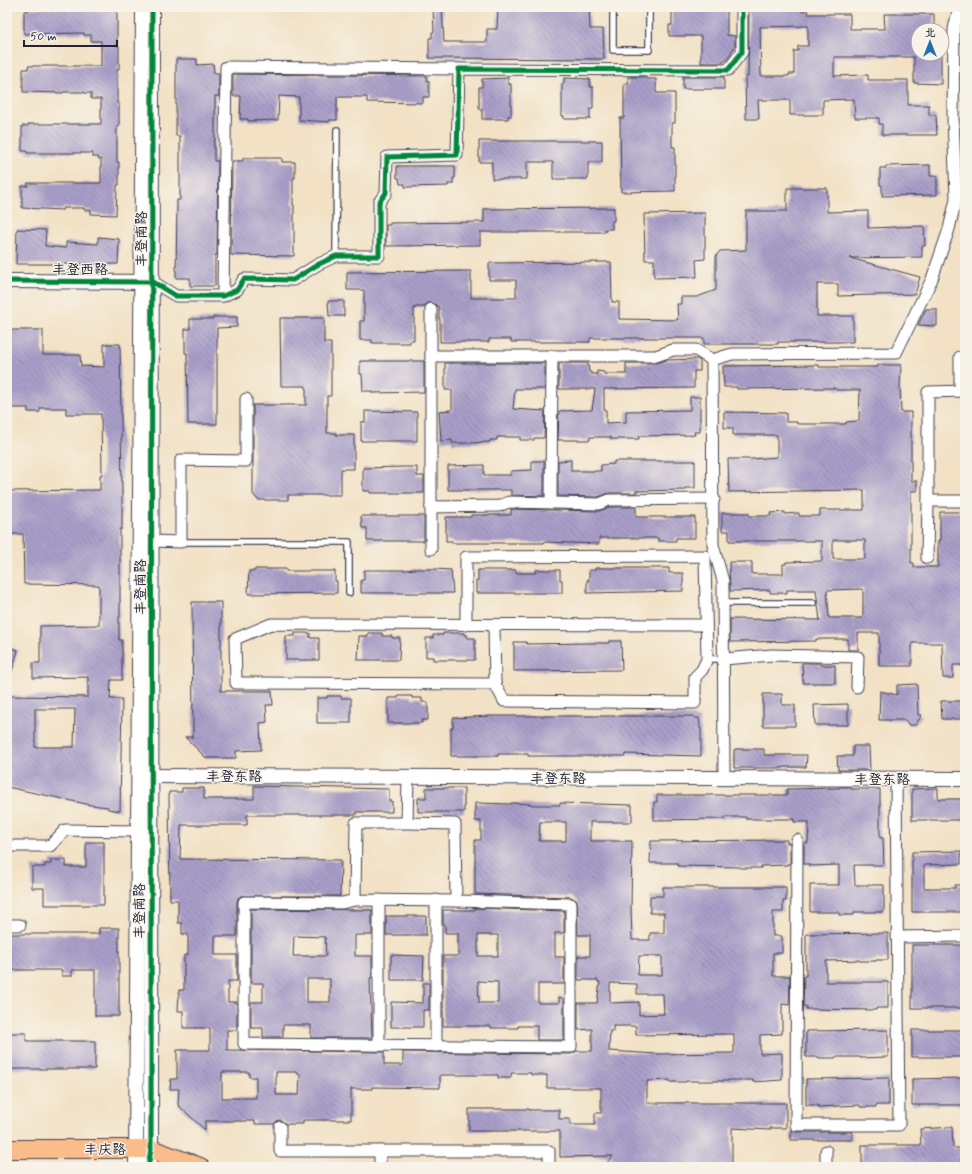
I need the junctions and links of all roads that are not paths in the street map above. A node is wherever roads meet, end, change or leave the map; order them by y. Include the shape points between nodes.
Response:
1 (143, 7) edge
2 (152, 7) edge
3 (614, 7) edge
4 (649, 7) edge
5 (742, 7) edge
6 (959, 7) edge
7 (459, 68) junction
8 (337, 130) dead end
9 (336, 256) junction
10 (7, 281) edge
11 (147, 282) junction
12 (223, 296) junction
13 (431, 309) dead end
14 (431, 356) junction
15 (552, 356) junction
16 (965, 356) edge
17 (712, 360) junction
18 (962, 391) edge
19 (246, 399) dead end
20 (714, 499) junction
21 (928, 501) junction
22 (965, 501) edge
23 (551, 503) junction
24 (431, 506) junction
25 (152, 542) junction
26 (181, 542) junction
27 (432, 549) dead end
28 (927, 558) dead end
29 (349, 593) dead end
30 (723, 603) junction
31 (813, 603) dead end
32 (466, 625) junction
33 (494, 625) junction
34 (706, 625) junction
35 (707, 659) junction
36 (724, 659) junction
37 (495, 684) junction
38 (858, 687) dead end
39 (151, 776) junction
40 (724, 777) junction
41 (408, 778) junction
42 (896, 779) junction
43 (965, 779) edge
44 (407, 823) junction
45 (138, 831) junction
46 (797, 840) dead end
47 (7, 846) edge
48 (355, 900) junction
49 (379, 900) junction
50 (436, 900) junction
51 (456, 901) junction
52 (7, 925) edge
53 (20, 925) dead end
54 (965, 936) edge
55 (897, 937) junction
56 (379, 1045) junction
57 (436, 1046) junction
58 (280, 1127) dead end
59 (7, 1149) edge
60 (144, 1149) junction
61 (380, 1151) junction
62 (826, 1151) dead end
63 (136, 1167) edge
64 (148, 1167) edge
65 (200, 1167) edge
66 (380, 1167) edge
67 (549, 1167) edge
68 (826, 1167) edge

1 - 11 street, 丰登南路
2 - 11 street, 丰登南路
3 - 4 lane via 613,50 649,50
5 - 7 street via 742,52 728,70
6 - 17 street via 954,29 956,199 932,279 896,353 732,354
7 - 9 street via 457,155 387,157 386,193 379,202 379,256
7 - 12 street via 226,67
8 - 9 lane
9 - 12 street via 293,280 244,279 237,290
10 - 11 street, 丰登西路
11 - 12 street via 176,296
11 - 25 street, 丰登南路
11 - 45 street, 丰登南路
13 - 14 street
14 - 15 street
14 - 24 street
15 - 17 street via 656,356 673,350 696,350
15 - 23 street
16 - 18 street via 960,357
17 - 20 street
18 - 21 street via 928,392
19 - 26 street via 246,461 182,460
20 - 23 street via 609,500 599,504
20 - 30 street via 713,545 723,581
21 - 22 street
21 - 28 street
23 - 24 street via 509,502 499,506
24 - 27 street
25 - 26 street
25 - 39 street, 丰登南路
26 - 29 lane via 349,542
30 - 31 lane
30 - 36 street
32 - 33 street
32 - 34 street via 466,557 705,556
32 - 37 street via 271,624 235,639 236,682
33 - 34 street
33 - 37 street
34 - 35 street
35 - 36 lane
35 - 37 street via 695,677 695,703 504,701
36 - 38 street via 772,655 858,658
36 - 40 street
39 - 41 street, 丰登东路
39 - 60 street, 丰登南路
40 - 41 street, 丰登东路
40 - 42 street, 丰登东路
41 - 44 street
42 - 43 street, 丰登东路
42 - 55 street
44 - 48 street via 356,823
44 - 51 street via 455,824
45 - 47 street via 65,830 50,846
45 - 60 street, 丰登南路
46 - 55 street via 796,1125 899,1125
48 - 49 street
48 - 56 street via 342,903 244,902 244,1044
49 - 50 street
49 - 56 street
50 - 51 street
50 - 57 street
51 - 57 street via 571,904 571,1047
52 - 53 street
54 - 55 street
56 - 57 street
58 - 61 street via 280,1151
59 - 60 main road, 丰庆路
60 - 63 street, 丰登南路
60 - 64 street, 丰登南路
60 - 65 main road, 丰庆路
61 - 66 street
61 - 67 street via 549,1151
62 - 68 street

